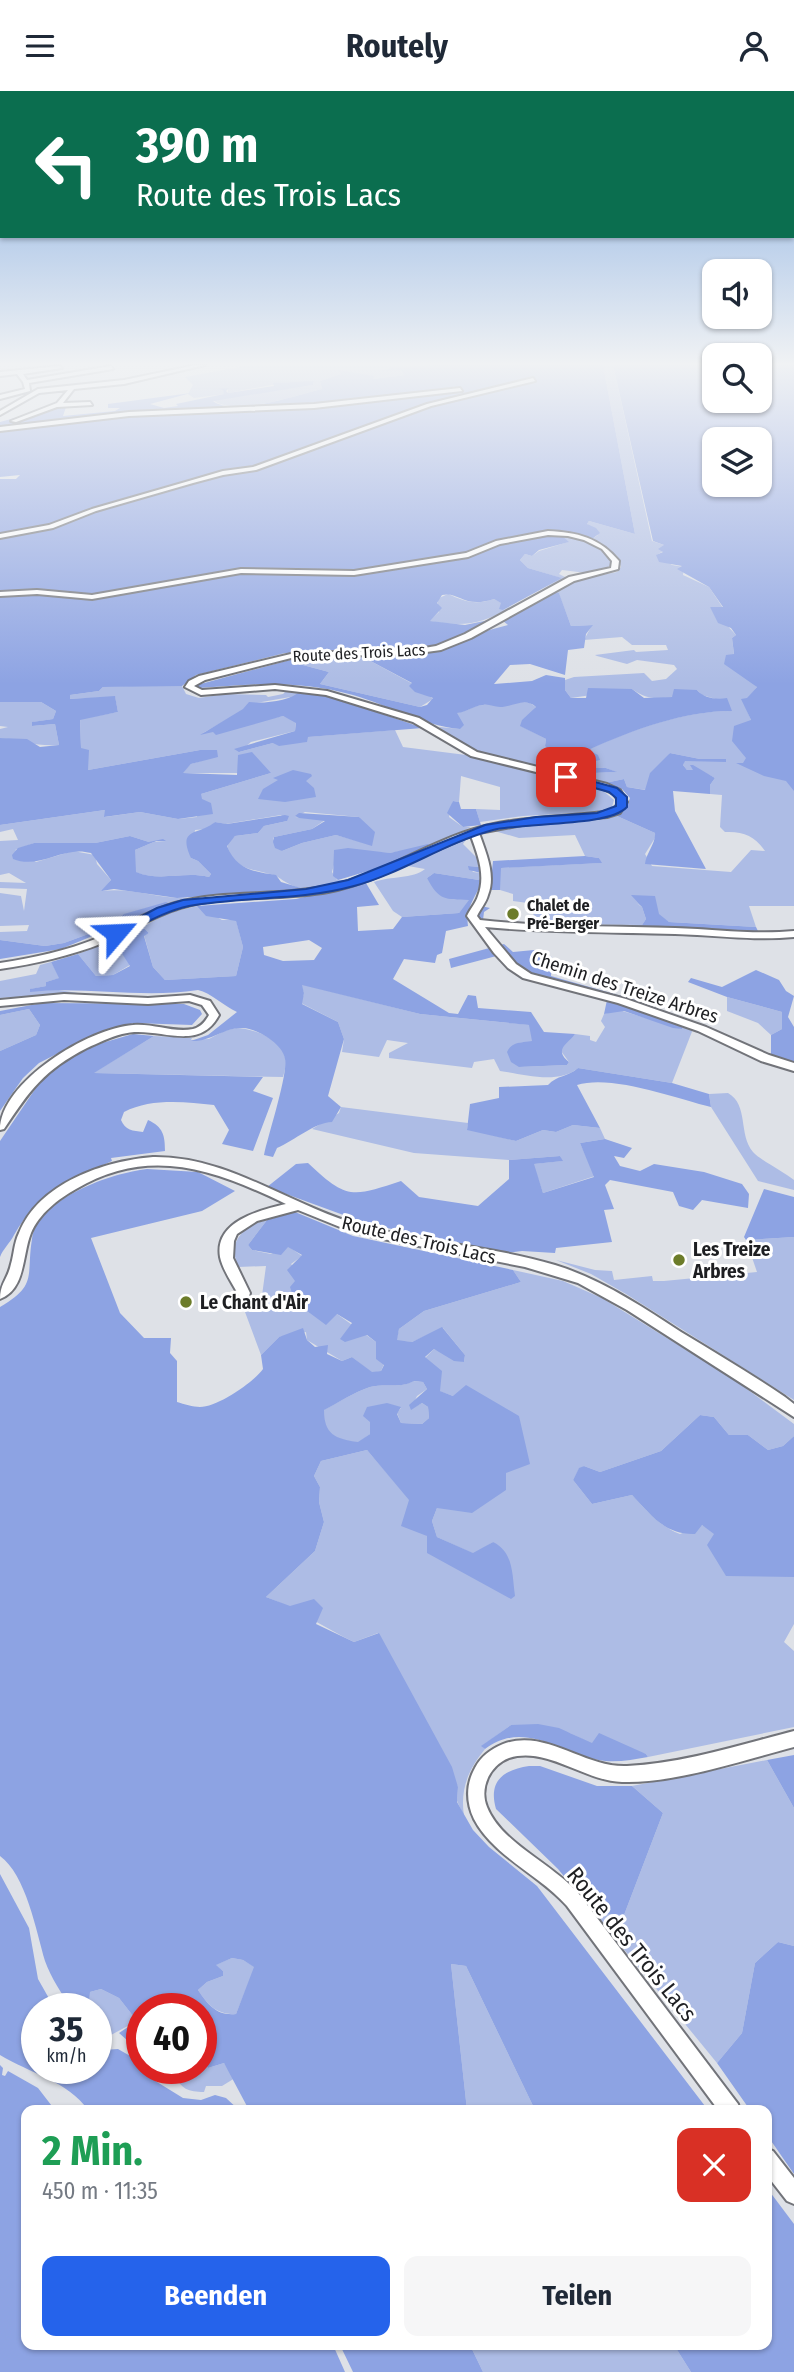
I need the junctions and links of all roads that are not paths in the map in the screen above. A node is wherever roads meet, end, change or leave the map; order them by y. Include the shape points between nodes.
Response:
1 (235, 471) edge
2 (0, 536) edge
3 (0, 594) edge
4 (497, 620) joint
5 (474, 832) junction
6 (477, 923) junction
7 (794, 934) edge
8 (0, 966) edge
9 (0, 1003) edge
10 (794, 1067) edge
11 (0, 1126) edge
12 (298, 1206) junction
13 (244, 1293) dead end
14 (0, 1294) edge
15 (794, 1411) edge
16 (794, 1739) edge
17 (726, 2105) edge
18 (772, 2166) edge
19 (794, 2194) edge

1 - 2 street via 94,510 51,527
3 - 4 street, Route des Trois Lacs via 96,597 241,571 354,573 468,555 498,542 548,533 586,539 616,561 611,571 572,579
4 - 5 street, Route des Trois Lacs via 438,648 286,656 195,681 189,687 201,693 300,688 364,702 425,725 474,754 600,785 623,800 620,809 610,814 517,822
5 - 6 street via 486,879 483,897 472,913
5 - 8 street, Route des Trois Lacs via 352,883 296,894 188,902 77,949
6 - 7 street via 549,930
6 - 10 street, Chemin des Treize Arbres via 512,966 527,976 622,1001
9 - 11 street via 64,997 190,998 210,1005 214,1015 210,1023 194,1032 127,1029 56,1059 30,1081
12 - 13 street via 250,1219 231,1235 226,1256
12 - 14 street, Route des Trois Lacs via 200,1165 149,1161 115,1167 75,1185 40,1209 25,1232 14,1280
12 - 15 street, Route des Trois Lacs via 369,1231 536,1265 583,1280
16 - 17 street, Route des Trois Lacs via 622,1774 515,1748 498,1753 477,1784 479,1810 489,1826 565,1891
18 - 19 street

